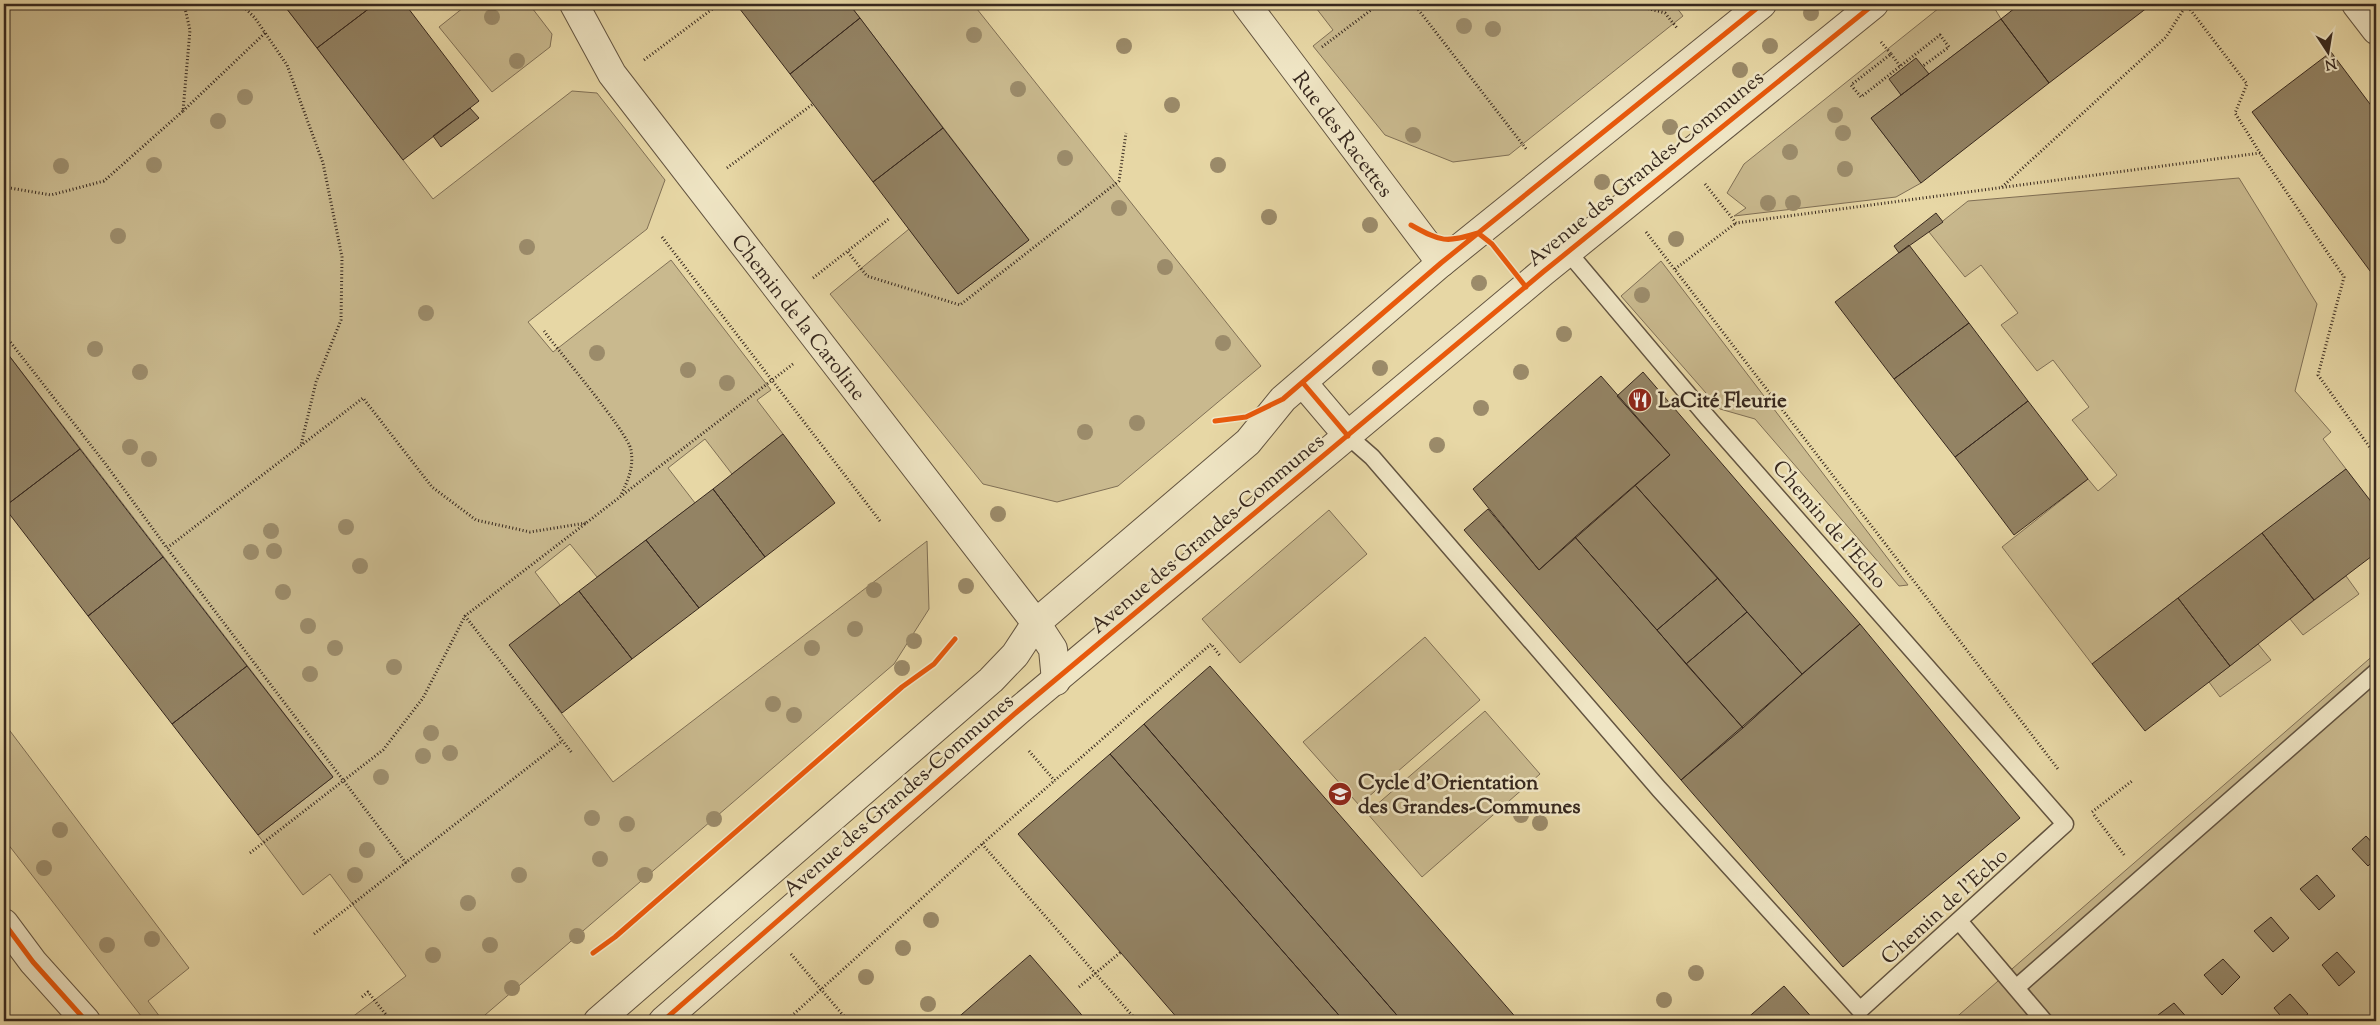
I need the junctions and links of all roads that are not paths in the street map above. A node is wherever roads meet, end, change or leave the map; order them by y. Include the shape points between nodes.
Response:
1 (574, 4) edge
2 (1246, 4) edge
3 (1762, 4) edge
4 (1874, 4) edge
5 (2356, 4) edge
6 (2376, 30) edge
7 (1568, 252) junction
8 (1440, 263) junction
9 (1303, 383) junction
10 (1348, 436) junction
11 (1036, 623) junction
12 (2376, 672) edge
13 (1056, 681) junction
14 (1958, 921) junction
15 (4, 923) edge
16 (2016, 988) junction
17 (86, 1021) edge
18 (598, 1021) edge
19 (663, 1021) edge
20 (2044, 1021) edge

1 - 11 street, Chemin de la Caroline via 612,74
2 - 8 street, Rue des Racettes
3 - 8 street, Avenue des Grandes-Communes
4 - 7 street, Avenue des Grandes-Communes
5 - 6 street
7 - 10 street, Avenue des Grandes-Communes
7 - 14 lane, Chemin de l'Echo via 1714,425 2065,824
8 - 9 street, Avenue des Grandes-Communes
9 - 10 street
9 - 11 street, Avenue des Grandes-Communes via 1283,400 1248,442
10 - 13 street, Avenue des Grandes-Communes
10 - 14 lane, Chemin de l'Echo via 1372,457 1659,789 1860,1010
11 - 13 street, Chemin de la Caroline via 1053,649
11 - 18 street, Avenue des Grandes-Communes via 1014,655 991,680
12 - 16 lane
13 - 19 street, Avenue des Grandes-Communes
14 - 16 lane
15 - 17 street
16 - 20 lane

